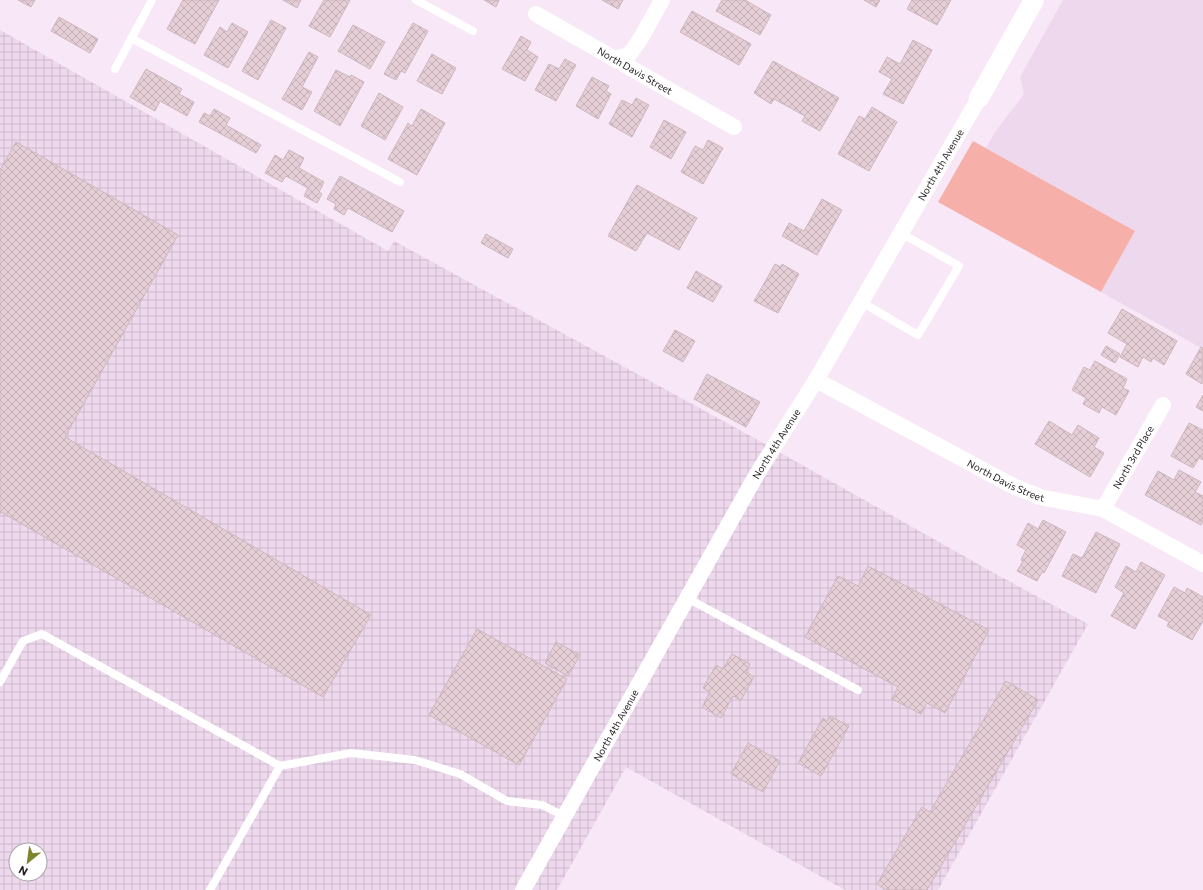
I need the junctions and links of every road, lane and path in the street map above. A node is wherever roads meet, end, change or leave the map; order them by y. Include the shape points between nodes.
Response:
1 (152, 0) edge
2 (416, 0) edge
3 (662, 0) edge
4 (1034, 0) edge
5 (536, 14) dead end
6 (472, 31) dead end
7 (131, 38) junction
8 (615, 59) junction
9 (115, 69) dead end
10 (979, 98) joint
11 (734, 127) dead end
12 (400, 182) dead end
13 (901, 233) junction
14 (861, 302) junction
15 (816, 380) junction
16 (1163, 405) dead end
17 (1103, 509) junction
18 (1203, 564) edge
19 (687, 598) junction
20 (0, 682) edge
21 (858, 690) dead end
22 (280, 766) junction
23 (564, 816) junction
24 (210, 890) edge
25 (523, 890) edge

1 - 7 lane
2 - 6 lane
3 - 8 street via 629,55
4 - 10 street, North 4th Avenue
5 - 8 street, North Davis Street
7 - 9 lane
7 - 12 lane
8 - 11 street, North Davis Street
10 - 13 street, North 4th Avenue
13 - 14 street, North 4th Avenue
13 - 14 lane via 959,266 918,335
14 - 15 street, North 4th Avenue
15 - 17 street, North Davis Street via 1011,485 1040,497
15 - 19 street, North 4th Avenue via 757,474
16 - 17 street, North 3rd Place
17 - 18 street, North Davis Street
19 - 21 lane
19 - 23 street, North 4th Avenue
20 - 22 lane via 23,641 42,634
22 - 23 lane via 351,753 415,760 460,774 507,801 542,805
22 - 24 lane
23 - 25 street, North 4th Avenue

